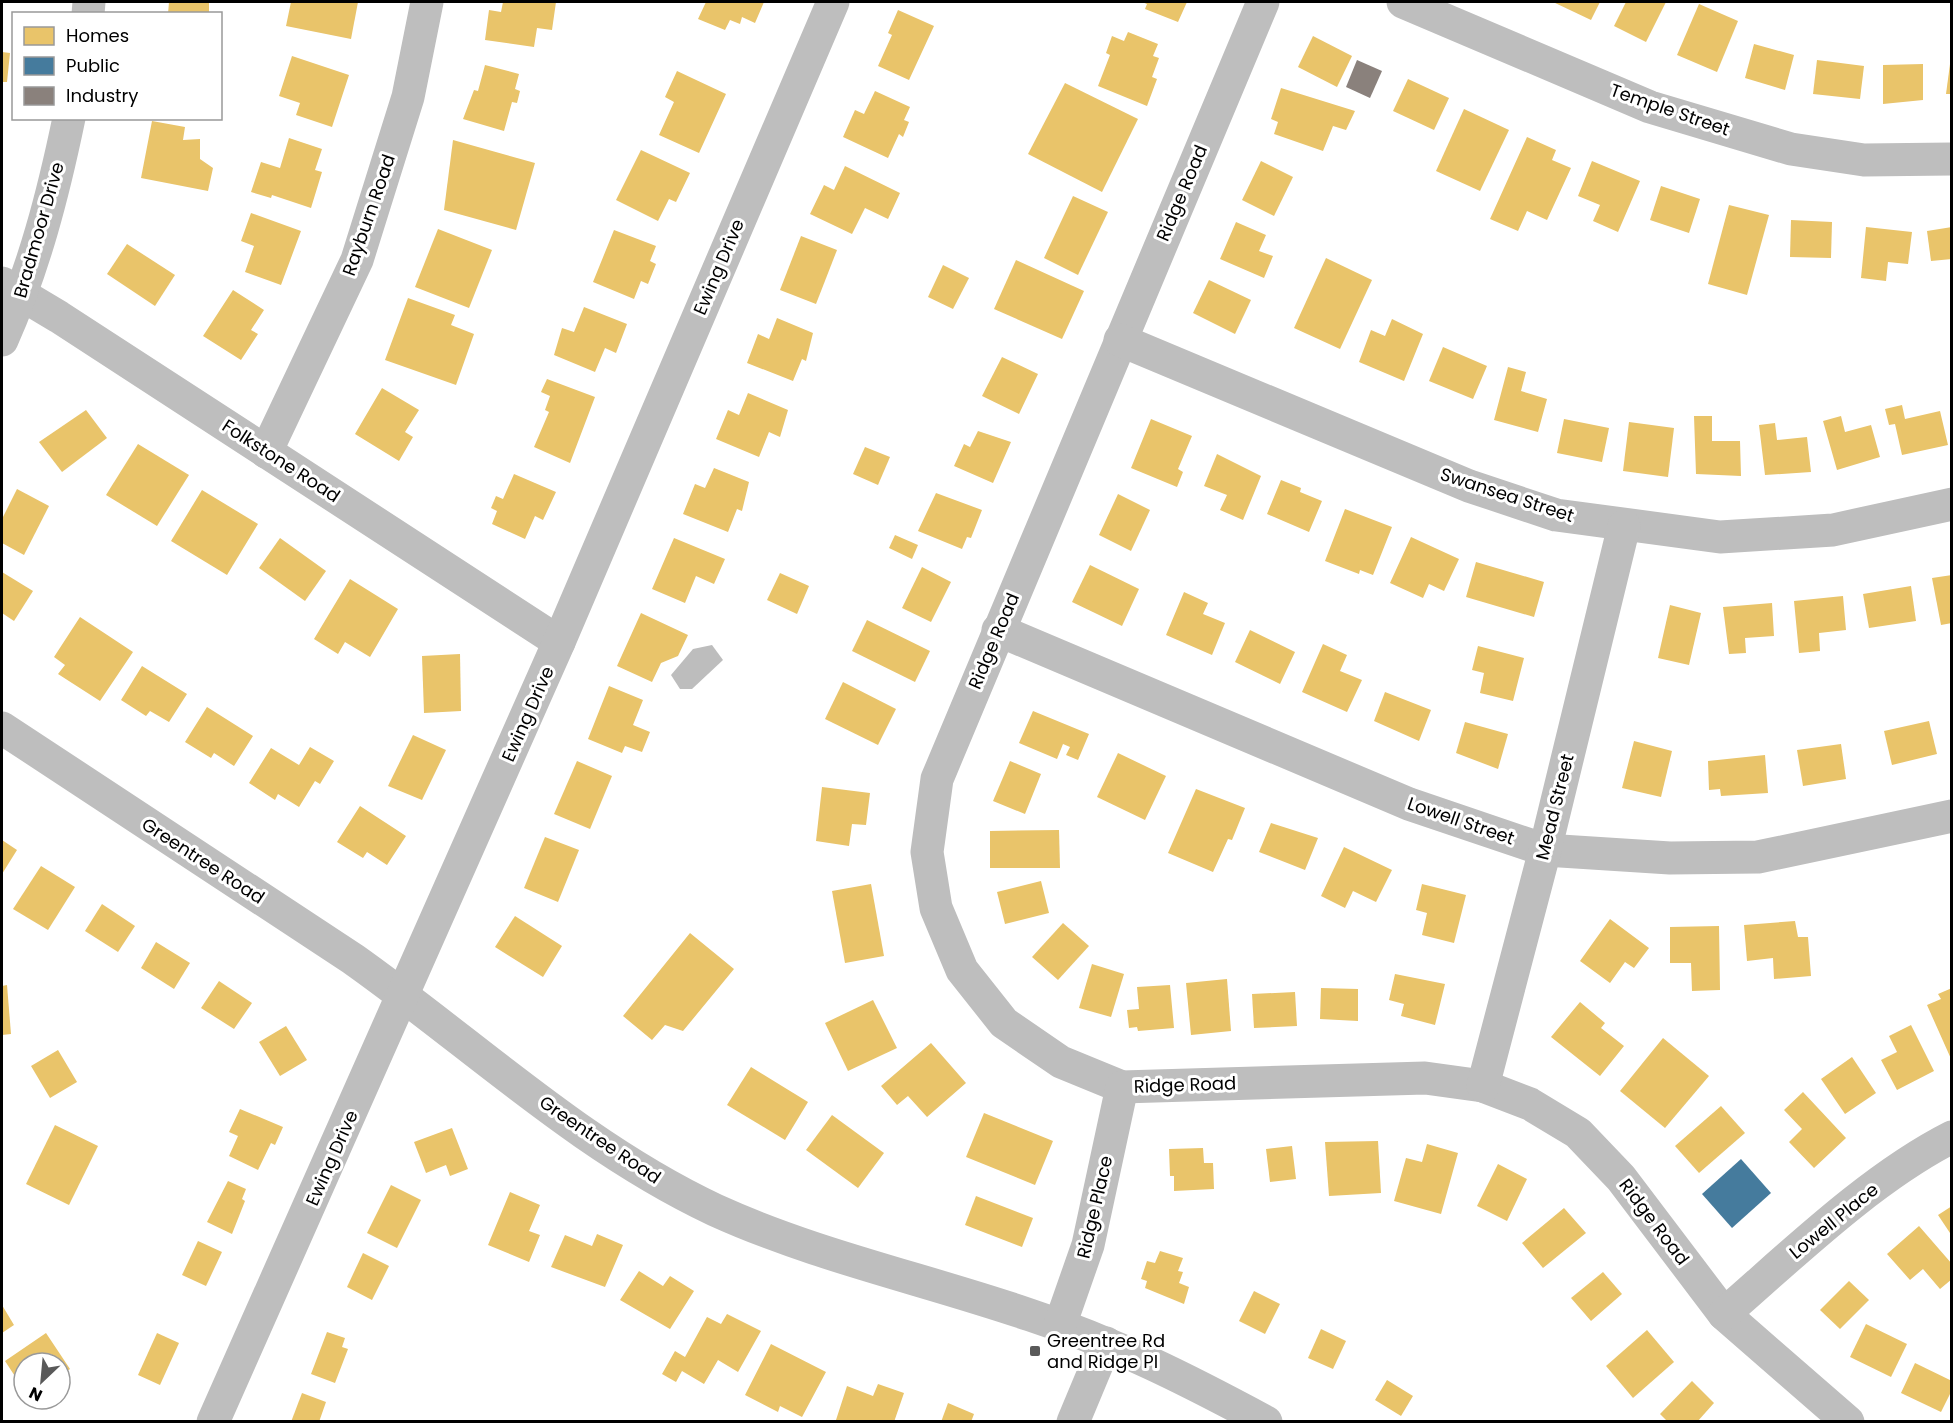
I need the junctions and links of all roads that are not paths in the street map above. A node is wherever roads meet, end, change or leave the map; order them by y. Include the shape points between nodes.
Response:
1 (428, 2) edge
2 (833, 2) edge
3 (1263, 2) edge
4 (1403, 2) edge
5 (69, 120) edge
6 (1952, 159) edge
7 (12, 288) edge
8 (2, 340) edge
9 (1120, 340) junction
10 (266, 452) junction
11 (1952, 504) edge
12 (1624, 526) junction
13 (998, 630) junction
14 (560, 642) junction
15 (2, 728) edge
16 (1952, 816) edge
17 (1545, 850) junction
18 (404, 996) junction
19 (1483, 1086) junction
20 (1122, 1087) junction
21 (1952, 1137) edge
22 (1724, 1314) junction
23 (1060, 1325) junction
24 (1106, 1343) junction
25 (213, 1422) edge
26 (1073, 1422) edge
27 (1266, 1422) edge
28 (1848, 1422) edge

1 - 10 street, Rayburn Road via 408,97 357,260
2 - 14 street, Ewing Drive
3 - 9 street, Ridge Road
4 - 6 street, Temple Street via 1650,107 1791,149 1864,160
5 - 7 street, Bradmoor Drive via 44,227
7 - 8 street, Bradmoor Drive
7 - 10 street, Folkstone Road
9 - 12 street, Swansea Street via 1469,486 1556,515
9 - 13 street, Ridge Road
10 - 14 street, Folkstone Road
11 - 12 street, Swansea Street via 1833,530 1720,537
12 - 17 street, Mead Street
13 - 17 street, Lowell Street via 1409,804
13 - 20 street, Ridge Road via 937,779 927,852 936,908 962,970 1004,1023 1061,1062
14 - 18 street, Ewing Drive
15 - 18 street, Greentree Road
16 - 17 street, Lowell Street via 1758,857 1670,858
17 - 19 street, Mead Street
18 - 23 street, Greentree Road via 579,1131 661,1182 714,1209 810,1248
18 - 25 street, Ewing Drive
19 - 20 street, Ridge Road via 1425,1078
19 - 22 street, Ridge Road via 1530,1104 1578,1133 1621,1178
20 - 23 street, Ridge Place via 1089,1245
21 - 22 street, Lowell Place via 1850,1205
22 - 28 street, Ridge Road
23 - 24 street, Greentree Road
24 - 26 street
24 - 27 street, Greentree Road

